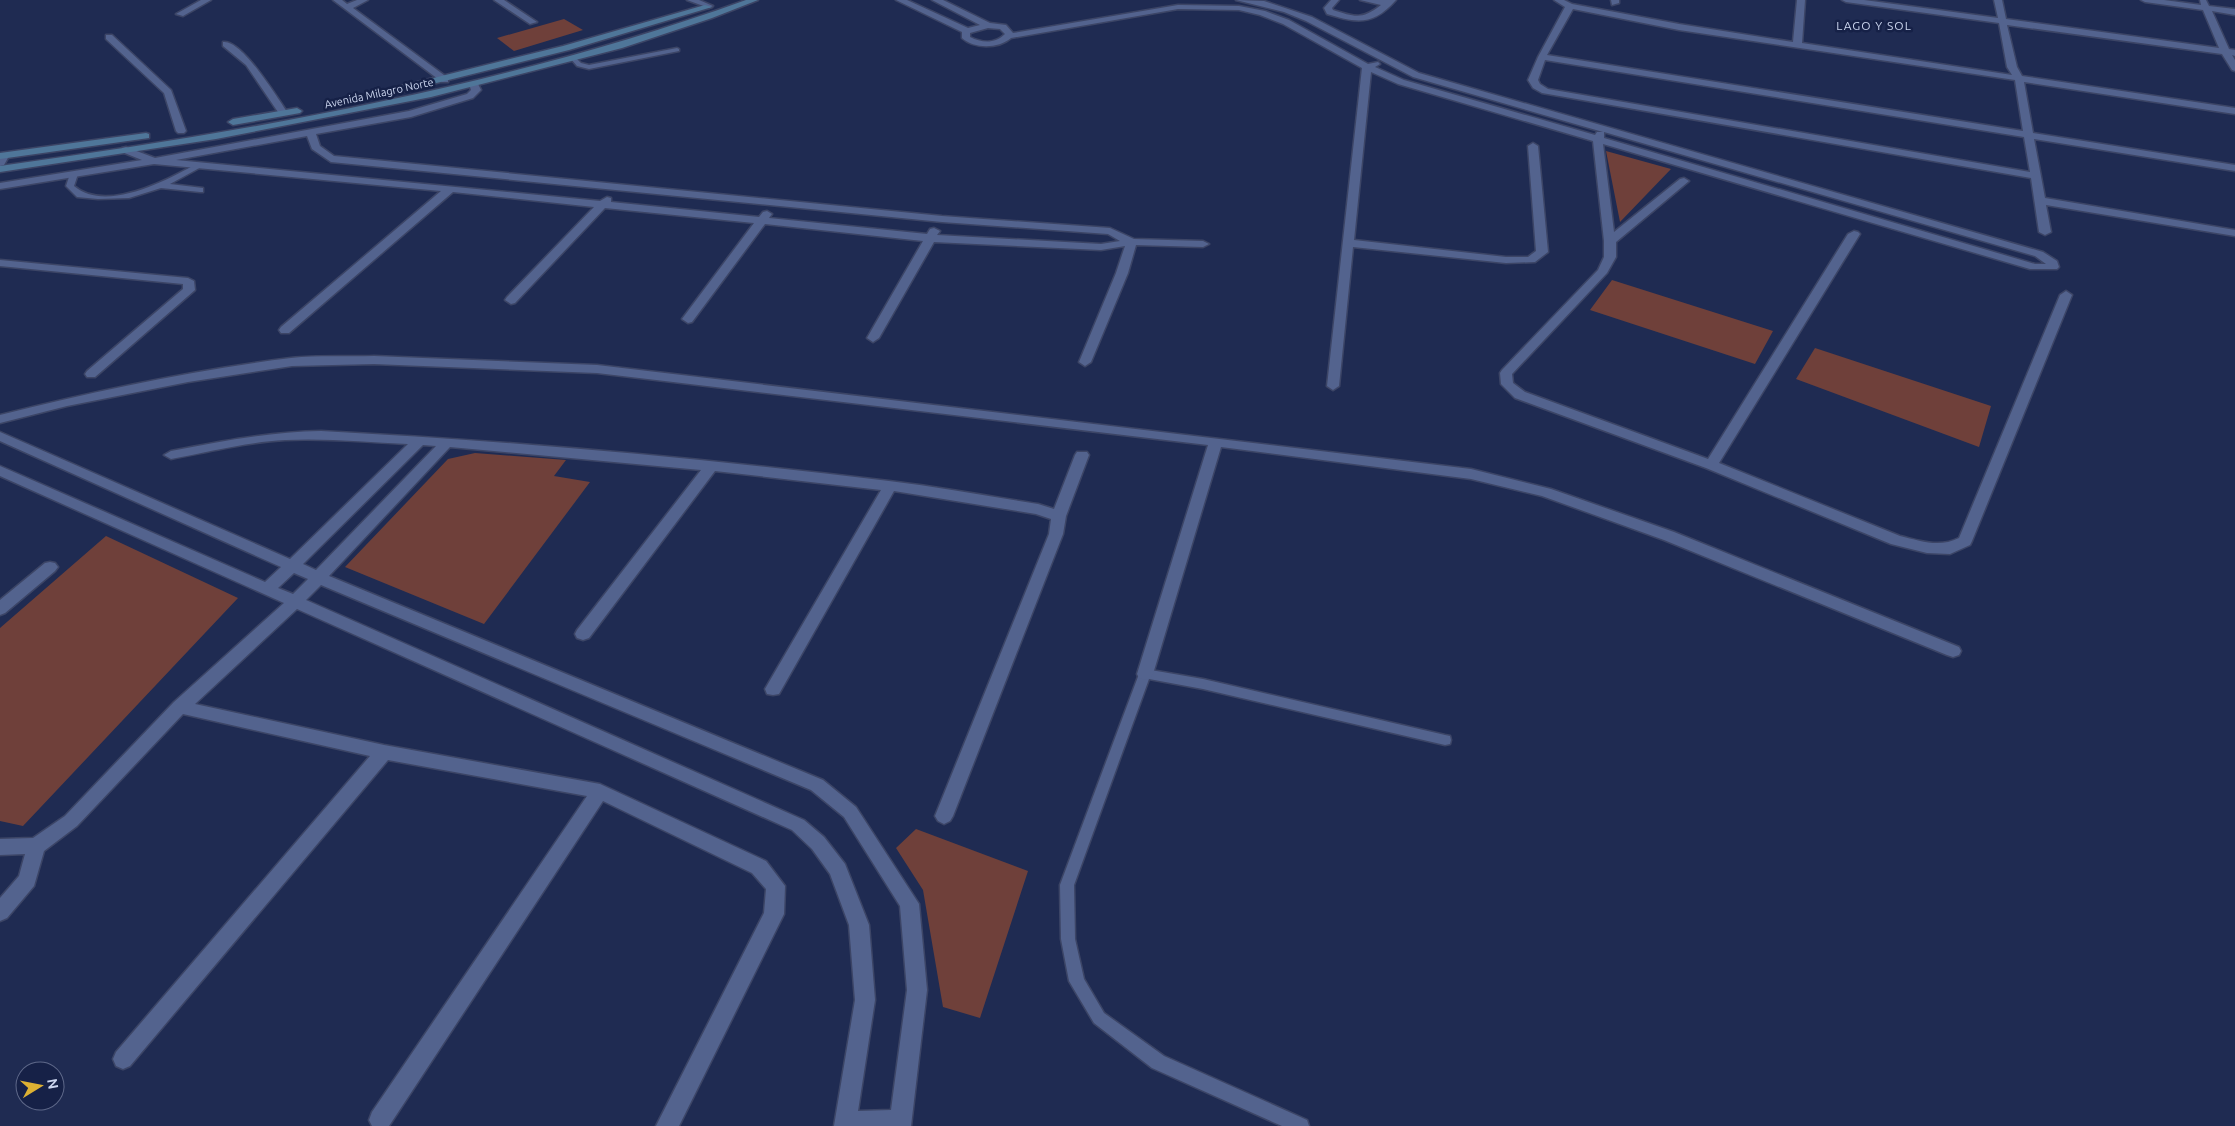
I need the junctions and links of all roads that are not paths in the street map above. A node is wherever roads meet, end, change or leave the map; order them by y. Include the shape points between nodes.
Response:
1 (207, 0) edge
2 (337, 0) edge
3 (364, 0) edge
4 (498, 0) edge
5 (691, 0) edge
6 (726, 0) edge
7 (754, 0) edge
8 (900, 0) edge
9 (936, 0) edge
10 (1171, 0) edge
11 (1240, 0) edge
12 (1336, 0) edge
13 (1364, 0) edge
14 (1558, 0) edge
15 (1801, 0) edge
16 (1846, 0) edge
17 (1998, 0) edge
18 (2145, 0) edge
19 (1390, 2) edge
20 (1620, 4) edge
21 (2203, 4) edge
22 (709, 6) junction
23 (1570, 6) junction
24 (347, 7) junction
25 (1596, 10) junction
26 (2235, 12) edge
27 (180, 14) dead end
28 (2003, 21) junction
29 (533, 22) dead end
30 (1023, 24) dead end
31 (988, 25) junction
32 (1013, 26) dead end
33 (1003, 27) junction
34 (967, 31) junction
35 (1009, 36) junction
36 (109, 37) dead end
37 (1797, 41) junction
38 (226, 44) dead end
39 (677, 50) dead end
40 (2225, 51) junction
41 (2235, 53) edge
42 (1542, 57) junction
43 (574, 59) junction
44 (1383, 60) junction
45 (1973, 61) dead end
46 (1367, 67) junction
47 (2235, 68) edge
48 (2014, 70) junction
49 (445, 80) junction
50 (474, 84) junction
51 (2135, 86) dead end
52 (371, 96) dead end
53 (2235, 101) edge
54 (303, 110) dead end
55 (2235, 111) edge
56 (283, 113) junction
57 (220, 124) dead end
58 (181, 131) dead end
59 (310, 132) junction
60 (152, 135) dead end
61 (1600, 136) junction
62 (2029, 136) junction
63 (1533, 146) dead end
64 (126, 150) junction
65 (1, 158) edge
66 (154, 161) junction
67 (387, 164) junction
68 (199, 166) junction
69 (2235, 168) edge
70 (0, 169) edge
71 (74, 174) junction
72 (2036, 176) junction
73 (365, 180) junction
74 (1684, 181) dead end
75 (0, 186) edge
76 (162, 186) junction
77 (620, 188) junction
78 (450, 189) junction
79 (200, 190) dead end
80 (2041, 200) junction
81 (775, 203) junction
82 (602, 204) junction
83 (942, 219) junction
84 (762, 221) junction
85 (2045, 232) dead end
86 (2235, 233) edge
87 (1854, 234) dead end
88 (929, 238) junction
89 (1610, 241) junction
90 (1132, 242) junction
91 (1348, 243) junction
92 (1204, 244) dead end
93 (0, 263) edge
94 (2066, 295) dead end
95 (511, 300) dead end
96 (688, 319) dead end
97 (286, 330) dead end
98 (873, 338) dead end
99 (1085, 362) dead end
100 (90, 374) dead end
101 (1333, 386) dead end
102 (0, 419) edge
103 (0, 436) edge
104 (419, 441) junction
105 (447, 442) junction
106 (1216, 442) junction
107 (172, 455) dead end
108 (1082, 455) dead end
109 (1711, 465) junction
110 (711, 466) junction
111 (0, 471) edge
112 (890, 486) junction
113 (1059, 516) junction
114 (292, 566) junction
115 (50, 567) dead end
116 (317, 577) junction
117 (266, 589) junction
118 (296, 601) junction
119 (0, 609) edge
120 (583, 634) dead end
121 (1952, 651) dead end
122 (1145, 674) junction
123 (773, 689) dead end
124 (180, 708) junction
125 (1445, 740) dead end
126 (384, 752) junction
127 (600, 791) junction
128 (944, 816) dead end
129 (36, 846) junction
130 (0, 847) edge
131 (0, 912) edge
132 (122, 1060) dead end
133 (380, 1120) dead end
134 (846, 1124) edge
135 (901, 1124) edge
136 (667, 1126) edge
137 (1301, 1126) edge

1 - 27 street
2 - 24 street
3 - 24 street
4 - 29 street
5 - 22 street
6 - 22 main road, Avenida Milagro Norte
7 - 43 main road, Avenida Milagro Norte
8 - 34 street
9 - 31 street
10 - 30 street
11 - 44 street via 1300,14
12 - 19 street via 1328,8 1330,12 1357,19 1373,17
13 - 19 street
14 - 23 street
15 - 37 street
16 - 28 street
17 - 28 street
18 - 21 street
20 - 25 street
20 - 37 street
21 - 26 street
21 - 40 street
22 - 49 main road, Avenida Milagro Norte
23 - 25 street
23 - 42 street
24 - 49 street
25 - 37 street via 1679,27
28 - 40 street
28 - 48 street
31 - 33 street
31 - 34 street
32 - 33 street
33 - 35 street
34 - 35 street via 966,38 978,43 996,43
35 - 46 street via 1178,8 1239,8 1286,22
36 - 58 street via 168,92
37 - 45 street
37 - 48 street
38 - 56 street via 249,63
39 - 43 lane via 589,67 579,65
40 - 41 street
40 - 47 street
42 - 62 street
42 - 72 street via 1533,83 1545,91
43 - 50 main road, Avenida Milagro Norte
44 - 46 street
44 - 61 street via 1416,76
46 - 61 street via 1401,82
46 - 91 street
48 - 55 street
48 - 62 street
49 - 52 main road, Avenida Milagro Norte
50 - 59 street via 476,90 470,96 454,102 411,114
50 - 64 main road, Avenida Milagro Norte via 271,126
51 - 53 street
54 - 56 main road
56 - 57 main road
59 - 66 street
59 - 67 street via 316,147 330,159
60 - 65 main road
61 - 61 street via 2034,267 2053,267 2050,260 2039,254
61 - 89 street
62 - 69 street
62 - 72 street
63 - 91 street via 1542,252 1531,260
64 - 66 street
64 - 70 main road, Avenida Milagro Norte
66 - 68 street
66 - 71 street
67 - 73 street
67 - 77 street
68 - 73 street
68 - 76 lane
71 - 75 street
71 - 76 lane via 70,186 80,195 92,197 129,197
72 - 80 street
73 - 78 street
74 - 89 street
76 - 79 lane
77 - 81 street
77 - 82 street
78 - 82 street
78 - 97 street
80 - 85 street
80 - 86 street
81 - 83 street
81 - 84 street
82 - 84 street
82 - 95 street
83 - 88 street
83 - 90 street via 1110,231
84 - 88 street
84 - 96 street
87 - 109 street
88 - 90 street via 1101,247
88 - 98 street
89 - 109 street via 1610,257 1603,271 1506,373 1507,384 1520,395
90 - 92 street
90 - 99 street
91 - 101 street
93 - 100 street via 188,281 189,290
94 - 109 street via 1965,541 1950,549 1927,548 1896,540
102 - 106 street via 179,380 292,362 374,360 597,369
103 - 114 street
104 - 105 street
104 - 107 street via 282,436
104 - 114 street
105 - 110 street
105 - 116 street
106 - 121 street via 1471,474 1546,492 1669,536
106 - 122 street
108 - 113 street
110 - 112 street
110 - 120 street
111 - 117 street
112 - 113 street
112 - 123 street
113 - 128 street via 1056,534
114 - 116 street
114 - 117 street
115 - 119 street
116 - 118 street
116 - 135 street via 817,785 850,812 909,904 917,990
117 - 118 street
118 - 124 street
118 - 134 street via 798,825 818,843 838,870 860,925 865,1000
122 - 125 lane via 1203,684
122 - 137 lane via 1067,884 1068,939 1077,981 1099,1018 1158,1062
124 - 126 street
124 - 129 street via 71,821
126 - 127 street
126 - 132 street
127 - 133 street
127 - 136 street via 759,867 776,886 774,914
129 - 130 street
129 - 131 street via 27,880
134 - 135 street

